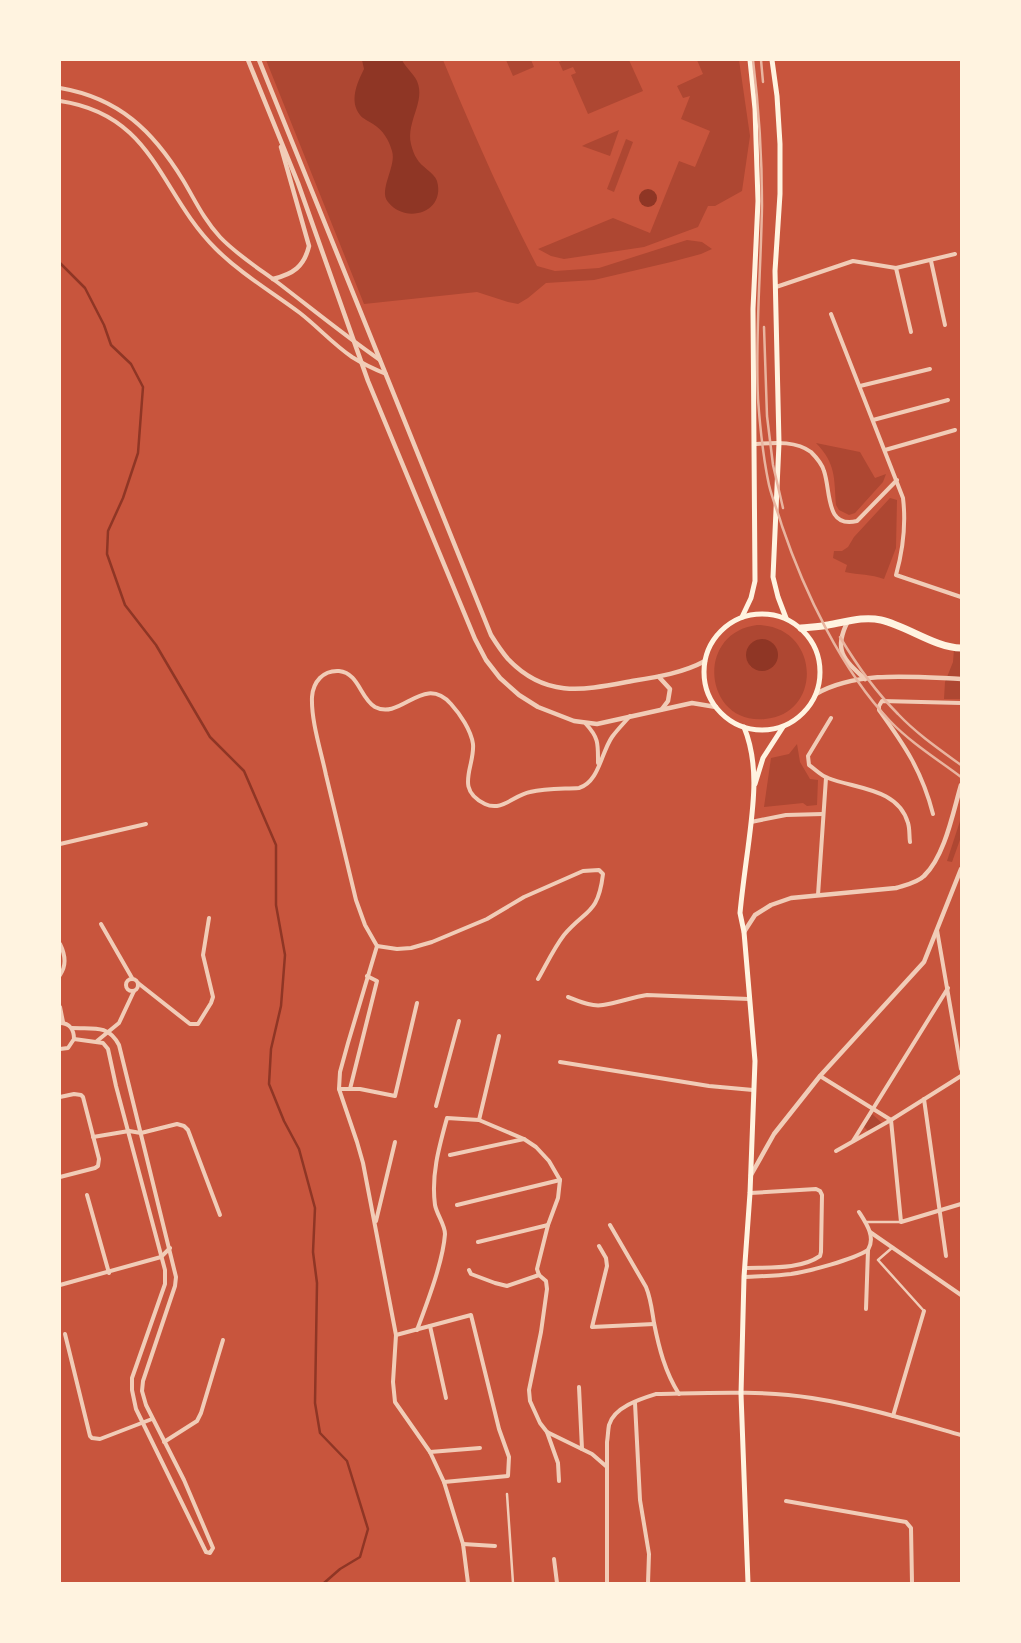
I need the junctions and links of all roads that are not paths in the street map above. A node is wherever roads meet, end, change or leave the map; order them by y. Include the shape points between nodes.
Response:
1 (248, 60) edge
2 (258, 60) edge
3 (750, 60) edge
4 (772, 60) edge
5 (60, 88) edge
6 (60, 101) edge
7 (276, 128) junction
8 (955, 254) dead end
9 (931, 261) junction
10 (896, 268) junction
11 (273, 279) junction
12 (776, 287) junction
13 (831, 314) dead end
14 (945, 325) dead end
15 (910, 332) dead end
16 (355, 342) junction
17 (380, 360) junction
18 (362, 362) junction
19 (930, 369) dead end
20 (386, 374) junction
21 (860, 386) junction
22 (948, 400) dead end
23 (873, 420) junction
24 (955, 430) dead end
25 (779, 443) junction
26 (754, 444) junction
27 (885, 450) junction
28 (897, 480) junction
29 (961, 597) edge
30 (742, 617) junction
31 (786, 618) junction
32 (848, 621) junction
33 (801, 628) junction
34 (961, 648) edge
35 (705, 661) junction
36 (659, 677) junction
37 (865, 679) junction
38 (961, 679) edge
39 (816, 694) junction
40 (961, 703) edge
41 (716, 707) junction
42 (662, 709) junction
43 (630, 716) junction
44 (831, 718) dead end
45 (586, 724) junction
46 (784, 726) junction
47 (744, 727) junction
48 (598, 765) junction
49 (826, 778) junction
50 (961, 785) edge
51 (754, 787) junction
52 (823, 814) junction
53 (933, 814) dead end
54 (751, 822) junction
55 (146, 824) dead end
56 (910, 842) dead end
57 (60, 844) edge
58 (961, 869) edge
59 (818, 895) junction
60 (209, 918) dead end
61 (101, 924) dead end
62 (936, 930) junction
63 (744, 932) junction
64 (60, 944) edge
65 (377, 946) junction
66 (60, 975) edge
67 (367, 976) junction
68 (132, 978) junction
69 (538, 979) dead end
70 (138, 983) junction
71 (948, 988) junction
72 (134, 990) junction
73 (568, 997) dead end
74 (749, 999) junction
75 (417, 1003) dead end
76 (60, 1007) edge
77 (459, 1021) dead end
78 (61, 1023) edge
79 (72, 1028) junction
80 (108, 1032) junction
81 (498, 1036) dead end
82 (74, 1039) junction
83 (97, 1041) junction
84 (60, 1049) edge
85 (560, 1062) dead end
86 (961, 1069) edge
87 (820, 1076) junction
88 (961, 1076) edge
89 (339, 1089) junction
90 (350, 1089) junction
91 (753, 1090) junction
92 (60, 1097) edge
93 (924, 1100) junction
94 (436, 1106) dead end
95 (874, 1109) junction
96 (479, 1120) junction
97 (891, 1120) junction
98 (129, 1132) junction
99 (141, 1133) junction
100 (93, 1137) junction
101 (524, 1139) junction
102 (853, 1141) junction
103 (395, 1142) dead end
104 (836, 1152) dead end
105 (450, 1155) dead end
106 (751, 1175) junction
107 (60, 1177) edge
108 (560, 1180) junction
109 (750, 1193) junction
110 (87, 1194) dead end
111 (961, 1204) edge
112 (458, 1205) dead end
113 (940, 1210) junction
114 (859, 1212) dead end
115 (220, 1215) dead end
116 (865, 1222) junction
117 (901, 1222) junction
118 (375, 1224) junction
119 (548, 1225) junction
120 (610, 1225) dead end
121 (870, 1232) junction
122 (478, 1242) dead end
123 (599, 1246) dead end
124 (893, 1247) junction
125 (170, 1248) junction
126 (868, 1250) junction
127 (161, 1256) junction
128 (946, 1256) dead end
129 (745, 1268) junction
130 (470, 1270) dead end
131 (109, 1273) junction
132 (539, 1275) junction
133 (744, 1277) junction
134 (60, 1285) edge
135 (961, 1295) edge
136 (866, 1309) dead end
137 (924, 1311) joint
138 (654, 1324) junction
139 (430, 1326) junction
140 (417, 1330) junction
141 (65, 1334) dead end
142 (396, 1335) junction
143 (223, 1340) dead end
144 (579, 1386) dead end
145 (678, 1394) junction
146 (741, 1394) junction
147 (446, 1398) dead end
148 (634, 1402) junction
149 (893, 1416) junction
150 (152, 1419) junction
151 (143, 1423) junction
152 (547, 1432) junction
153 (961, 1435) edge
154 (164, 1442) junction
155 (480, 1448) dead end
156 (582, 1449) junction
157 (430, 1452) junction
158 (178, 1467) junction
159 (607, 1467) junction
160 (166, 1470) junction
161 (184, 1480) junction
162 (559, 1481) dead end
163 (444, 1482) junction
164 (174, 1485) junction
165 (507, 1494) dead end
166 (786, 1500) dead end
167 (463, 1544) junction
168 (494, 1546) dead end
169 (554, 1559) dead end
170 (468, 1583) edge
171 (513, 1583) edge
172 (557, 1583) edge
173 (606, 1583) edge
174 (648, 1583) edge
175 (748, 1583) edge
176 (912, 1583) edge

1 - 7 street
2 - 17 street
3 - 26 main road via 758,201 753,309
4 - 12 main road via 780,144
5 - 11 street via 92,95 111,104 147,131 217,233
6 - 18 street via 87,108 122,126 156,163 188,217 216,250
7 - 11 street via 310,246 300,266 286,276
7 - 16 street
8 - 9 street
9 - 10 street
9 - 14 street
10 - 12 street via 853,261
10 - 15 street
11 - 16 street
12 - 25 main road
13 - 21 street
16 - 17 street
16 - 18 street
17 - 20 street
18 - 20 street
18 - 45 street via 486,660 519,695 560,717
19 - 21 street
20 - 36 street via 491,635 507,658 523,673 562,689 592,689
21 - 23 street
22 - 23 street
23 - 27 street
24 - 27 street
25 - 26 street
25 - 28 street via 810,452 819,461 832,508 841,522 857,521
25 - 31 main road via 773,577
26 - 30 main road via 755,581
27 - 28 street
28 - 29 street via 905,510 902,556 896,575
30 - 31 main road via 764,613
30 - 35 main road via 718,634
31 - 33 main road
32 - 33 highway
32 - 34 highway via 880,620 907,628 934,642
32 - 37 street via 842,632 840,650
33 - 39 main road via 819,658
35 - 36 street
35 - 41 main road via 706,685
36 - 42 street via 670,689 668,701
37 - 38 street
37 - 39 street via 843,682
39 - 46 main road via 804,713
40 - 53 street via 882,701 879,706 921,775
41 - 42 street via 692,703
41 - 47 main road via 728,719
42 - 43 street
43 - 45 street
43 - 48 street via 612,737
44 - 49 street via 808,756 809,765
45 - 48 street via 598,741
46 - 47 main road via 764,730
46 - 51 main road via 763,758
47 - 51 main road via 752,756
48 - 65 street via 586,786 528,792 504,805 487,805 472,795 468,787 473,746 471,736 444,698 428,693 384,709 369,702 347,674 341,671 325,673 314,686 312,696 319,743 356,900
49 - 52 street
49 - 56 street via 865,788 896,802 908,824
50 - 59 street via 944,843 924,876 896,888
51 - 54 main road
52 - 54 street via 786,815
52 - 59 street
54 - 63 main road via 740,913
55 - 57 street
58 - 62 street
59 - 63 street via 791,898 771,905 755,914
60 - 70 street via 203,955 213,997 198,1024 190,1024
61 - 68 street
62 - 71 street
62 - 87 street via 924,962
63 - 74 main road
64 - 66 street via 65,962
65 - 67 street
65 - 69 street via 411,948 432,942 487,920 524,897 583,871 599,870 602,880 598,900 563,936
67 - 89 street via 340,1072
67 - 90 street via 377,981
68 - 70 street
68 - 72 street via 125,986
70 - 72 street
71 - 86 street
71 - 95 street
72 - 80 street via 120,1023
73 - 74 street via 603,1006 647,995
74 - 91 main road via 755,1052
75 - 90 street via 395,1096
76 - 78 street
77 - 94 street
78 - 79 street
79 - 80 street
79 - 82 street
80 - 83 street
80 - 99 street via 119,1045
81 - 96 street
82 - 83 street
82 - 84 street via 68,1048
83 - 98 street via 108,1049
85 - 91 street via 708,1086
87 - 95 street
87 - 106 street via 774,1134
88 - 93 street
89 - 90 street
89 - 118 street via 357,1142
91 - 106 main road
92 - 100 street via 81,1095
93 - 97 street
93 - 113 street
95 - 97 street
95 - 102 street
96 - 101 street
96 - 140 street via 446,1118 436,1158 435,1195 445,1232
97 - 102 street
97 - 117 street
98 - 99 street
98 - 100 street
98 - 127 street
99 - 115 street via 177,1124 188,1130
99 - 125 street
100 - 107 street via 98,1166
101 - 105 street
101 - 108 street via 549,1161
102 - 104 street
103 - 118 street
106 - 109 main road
108 - 112 street
108 - 119 street via 558,1198
109 - 129 main road
109 - 129 street via 820,1191 821,1252 817,1258 801,1264
110 - 131 street
111 - 113 street
113 - 117 street
113 - 128 street
114 - 116 street
116 - 117 street
116 - 121 street
118 - 142 street
119 - 122 street
119 - 132 street via 537,1268
120 - 138 street via 646,1287
121 - 124 street
121 - 126 street via 872,1240
123 - 138 street via 607,1266 592,1326
124 - 135 street
124 - 137 street via 878,1260
125 - 127 street
125 - 150 street via 175,1286 143,1381 142,1391
126 - 133 street via 791,1274
126 - 136 street
127 - 131 street
127 - 151 street via 165,1284 132,1378 133,1401
129 - 133 main road
130 - 132 street via 471,1274 507,1286
131 - 134 street
132 - 152 street via 546,1281 547,1289 529,1390 534,1412
133 - 146 main road
137 - 149 street
138 - 145 street via 665,1369
139 - 140 street
139 - 147 street
139 - 163 street via 471,1315 509,1457 508,1476
140 - 142 street
141 - 151 street via 90,1436 100,1439
142 - 157 street via 395,1402
143 - 154 street via 197,1421
144 - 156 street
145 - 146 street
145 - 148 street via 656,1394
146 - 149 street via 810,1398
146 - 175 main road
148 - 159 street via 616,1415 610,1424
148 - 174 street via 640,1500 649,1554
149 - 153 street
150 - 151 street
150 - 154 street
151 - 160 street
152 - 156 street
152 - 162 street via 558,1462
154 - 158 street
155 - 157 street
156 - 159 street
157 - 163 street
158 - 160 street
158 - 161 street
159 - 173 street
160 - 164 street
161 - 164 street
161 - 164 street via 213,1548 210,1553 206,1552
163 - 167 street
165 - 171 street
166 - 176 street via 906,1522 911,1528
167 - 168 street
167 - 170 street
169 - 172 street

